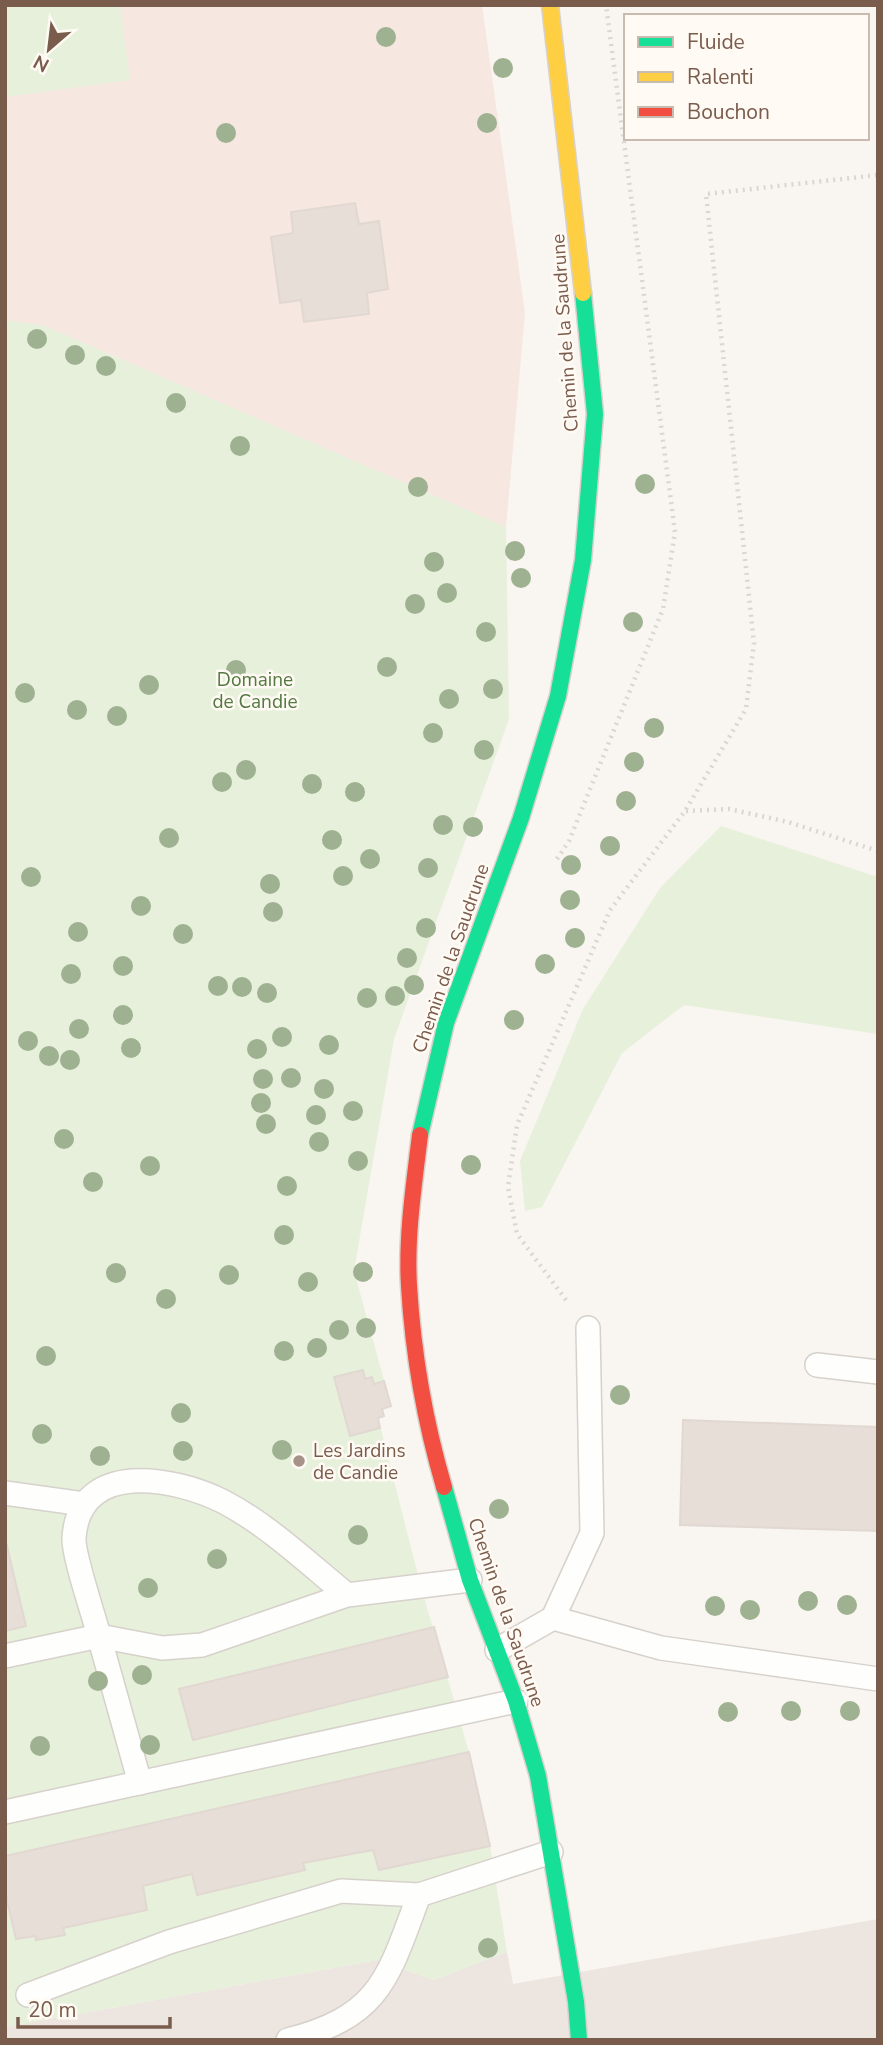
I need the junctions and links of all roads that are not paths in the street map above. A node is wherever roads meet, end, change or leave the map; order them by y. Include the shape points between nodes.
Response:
1 (550, 5) edge
2 (588, 1328) road end
3 (817, 1365) dead end
4 (878, 1372) edge
5 (5, 1493) edge
6 (84, 1504) junction
7 (470, 1580) junction
8 (347, 1595) junction
9 (553, 1618) junction
10 (99, 1636) junction
11 (497, 1650) junction
12 (5, 1656) edge
13 (878, 1679) edge
14 (516, 1701) junction
15 (141, 1783) junction
16 (5, 1812) edge
17 (551, 1852) junction
18 (419, 1895) junction
19 (28, 1995) dead end
20 (288, 2040) edge
21 (579, 2040) edge

1 - 7 street, Chemin de la Saudrune via 595,414 583,560 558,696 521,818 446,1023 423,1115 412,1198 409,1284 419,1375 439,1470
2 - 9 lane via 592,1533
3 - 4 lane
5 - 6 lane
6 - 8 lane via 98,1489 125,1480 167,1484 223,1502
6 - 10 lane via 74,1539
7 - 8 lane
7 - 11 street, Chemin de la Saudrune
8 - 10 lane via 202,1645 162,1648
9 - 11 lane
9 - 13 lane via 661,1648
10 - 12 lane
10 - 15 lane
11 - 14 street, Chemin de la Saudrune
14 - 15 lane
14 - 17 street, Chemin de la Saudrune via 538,1776
15 - 16 lane
17 - 18 lane
17 - 21 street, Chemin de la Saudrune
18 - 19 lane via 341,1891 169,1942
18 - 20 lane via 392,1966 364,2007 324,2030

